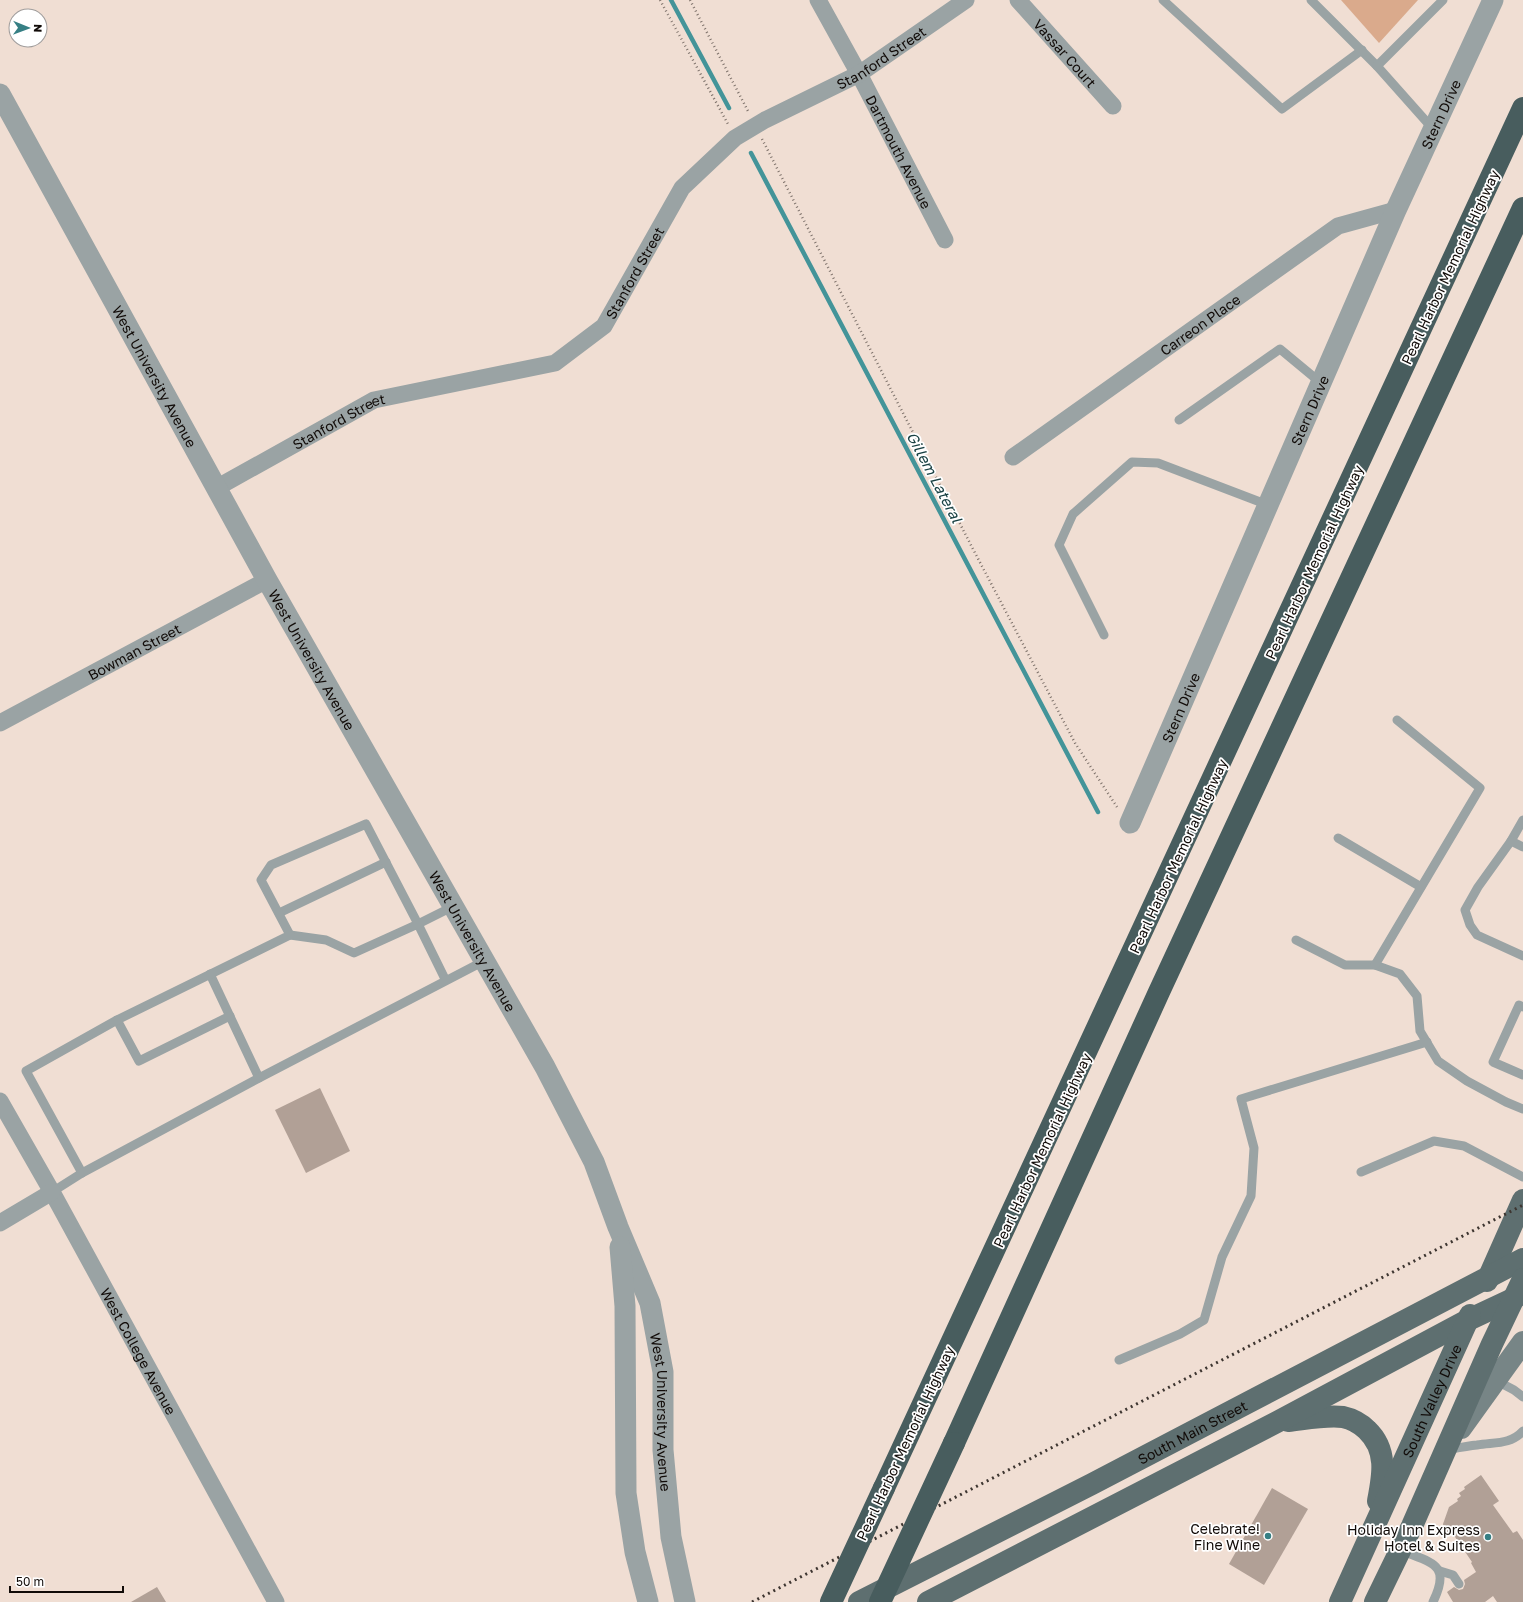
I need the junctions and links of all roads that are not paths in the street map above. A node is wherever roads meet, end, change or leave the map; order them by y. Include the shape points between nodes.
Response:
1 (818, 0) edge
2 (966, 0) edge
3 (1018, 0) edge
4 (1163, 0) edge
5 (1311, 0) edge
6 (1444, 0) edge
7 (1493, 0) edge
8 (1362, 50) junction
9 (1377, 66) junction
10 (858, 74) junction
11 (0, 94) edge
12 (1113, 106) dead end
13 (1523, 108) edge
14 (1433, 129) junction
15 (1523, 208) edge
16 (1396, 210) junction
17 (945, 240) dead end
18 (1321, 383) junction
19 (1178, 420) dead end
20 (1013, 457) dead end
21 (218, 487) junction
22 (1268, 505) junction
23 (267, 580) junction
24 (1104, 635) dead end
25 (1397, 720) dead end
26 (0, 723) edge
27 (1523, 820) edge
28 (1130, 823) road end
29 (1338, 838) dead end
30 (1511, 842) junction
31 (1523, 847) edge
32 (386, 862) junction
33 (1421, 887) junction
34 (454, 906) junction
35 (279, 913) junction
36 (418, 924) junction
37 (290, 935) junction
38 (1296, 940) dead end
39 (1523, 956) edge
40 (484, 961) junction
41 (1375, 965) junction
42 (210, 974) junction
43 (446, 979) junction
44 (1523, 1007) edge
45 (230, 1016) junction
46 (117, 1020) junction
47 (1427, 1042) junction
48 (1523, 1075) edge
49 (259, 1078) junction
50 (0, 1102) edge
51 (1523, 1108) edge
52 (1361, 1172) dead end
53 (82, 1173) junction
54 (1523, 1177) edge
55 (52, 1192) junction
56 (1523, 1200) edge
57 (0, 1223) edge
58 (618, 1227) junction
59 (1523, 1259) edge
60 (1489, 1277) junction
61 (1520, 1290) edge
62 (1468, 1320) junction
63 (1523, 1342) edge
64 (1119, 1360) dead end
65 (1495, 1380) junction
66 (1523, 1397) edge
67 (1276, 1422) junction
68 (1523, 1431) edge
69 (1445, 1450) junction
70 (1372, 1532) junction
71 (1400, 1550) junction
72 (1440, 1571) junction
73 (1459, 1584) dead end
74 (276, 1602) edge
75 (648, 1602) edge
76 (685, 1602) edge
77 (831, 1602) edge
78 (859, 1602) edge
79 (880, 1602) edge
80 (928, 1602) edge
81 (1340, 1602) edge
82 (1375, 1602) edge
83 (1433, 1602) edge

1 - 10 street, Dartmouth Avenue
2 - 10 street, Stanford Street
3 - 12 street, Vassar Court
4 - 8 lane via 1282,109
5 - 8 lane
6 - 9 lane
7 - 14 street, Stern Drive
8 - 9 lane
9 - 14 lane
10 - 17 street, Dartmouth Avenue
10 - 21 street, Stanford Street via 735,138 682,188 604,326 555,363 374,400
11 - 21 street, West University Avenue
13 - 77 highway, Pearl Harbor Memorial Highway, bridge
14 - 16 street, Stern Drive
15 - 79 highway, bridge via 1159,992
16 - 18 street, Stern Drive
16 - 20 street, Carreon Place via 1338,226
18 - 19 lane via 1280,349
18 - 22 street, Stern Drive
21 - 23 street, West University Avenue
22 - 24 lane via 1158,464 1132,462 1073,514 1059,545
22 - 28 street, Stern Drive
23 - 26 street, Bowman Street
23 - 34 street, West University Avenue
25 - 33 lane via 1480,788
27 - 30 lane
29 - 33 lane
30 - 31 lane
30 - 39 lane via 1478,887 1465,910 1470,925 1478,934
32 - 35 lane
32 - 35 lane via 366,824 271,865 261,880
32 - 36 lane
33 - 41 lane
34 - 36 lane
34 - 40 street, West University Avenue
35 - 37 lane
36 - 37 lane via 354,952 326,940
36 - 43 lane
37 - 42 lane
38 - 41 lane via 1345,965
40 - 43 lane
40 - 58 street, West University Avenue via 545,1067 594,1162
41 - 47 lane via 1400,974 1416,996 1420,1031
42 - 45 lane
42 - 46 lane
43 - 49 lane
44 - 48 lane via 1519,1005 1493,1062
45 - 46 lane via 139,1061
45 - 49 lane
46 - 53 lane via 26,1070
47 - 51 lane via 1438,1061 1467,1081
47 - 64 lane via 1241,1099 1254,1148 1251,1196 1222,1257 1204,1320 1180,1334
49 - 53 lane
50 - 55 street, West College Avenue
52 - 54 lane via 1434,1141 1464,1146
53 - 55 lane
55 - 57 street
55 - 74 street, West College Avenue
56 - 60 main road, South Valley Drive
58 - 75 street, West University Avenue via 626,1306 626,1493 635,1552
58 - 76 street, West University Avenue via 650,1303 663,1372 663,1450 671,1537
59 - 60 main road, South Main Street
60 - 62 main road, South Valley Drive
60 - 78 main road, South Main Street
61 - 62 main road, South Main Street
61 - 69 main road via 1492,1344
62 - 67 main road, South Main Street
62 - 70 main road, South Valley Drive
63 - 65 main road
65 - 66 lane
65 - 69 main road
67 - 70 main road via 1325,1417 1344,1418 1359,1423 1371,1434 1377,1441 1383,1459
67 - 80 main road, South Main Street
68 - 69 lane via 1505,1443
69 - 71 main road
70 - 81 main road, South Valley Drive
71 - 72 lane via 1436,1566
71 - 82 main road
72 - 73 lane via 1453,1576
72 - 83 lane via 1439,1590

